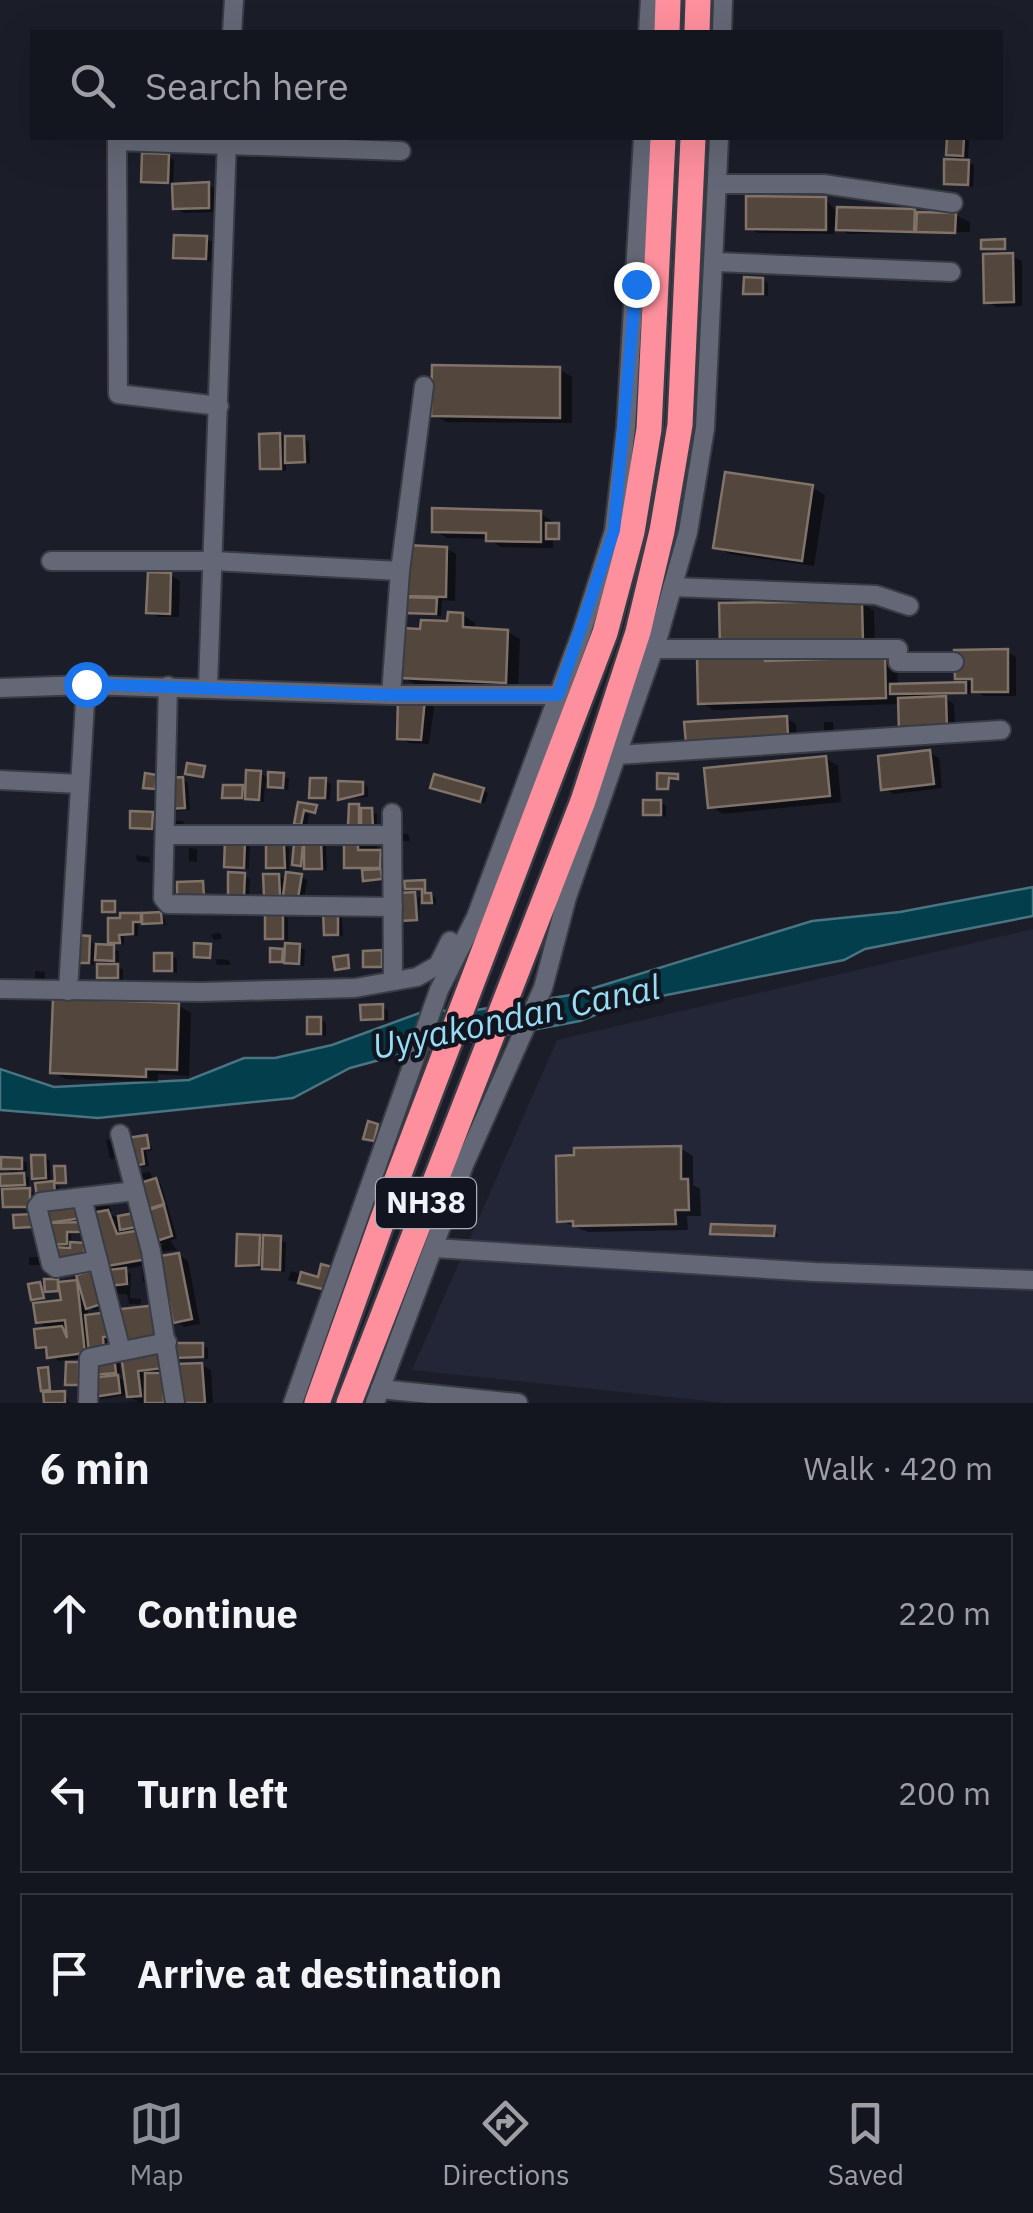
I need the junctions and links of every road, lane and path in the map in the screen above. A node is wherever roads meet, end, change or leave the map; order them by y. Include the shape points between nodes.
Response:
1 (234, 0) edge
2 (650, 0) edge
3 (668, 0) edge
4 (698, 0) edge
5 (723, 0) edge
6 (232, 30) edge
7 (648, 30) edge
8 (667, 30) edge
9 (697, 30) edge
10 (722, 30) edge
11 (643, 140) edge
12 (663, 140) edge
13 (694, 140) edge
14 (719, 140) edge
15 (226, 143) edge
16 (402, 151) dead end
17 (718, 184) junction
18 (952, 203) dead end
19 (716, 262) junction
20 (951, 272) dead end
21 (424, 386) dead end
22 (219, 406) junction
23 (51, 561) dead end
24 (214, 561) junction
25 (400, 571) junction
26 (672, 587) junction
27 (909, 606) dead end
28 (654, 649) junction
29 (954, 662) dead end
30 (86, 684) junction
31 (168, 686) junction
32 (208, 687) junction
33 (0, 688) edge
34 (391, 695) junction
35 (558, 695) junction
36 (1001, 730) dead end
37 (617, 754) junction
38 (0, 780) edge
39 (80, 784) junction
40 (392, 812) dead end
41 (164, 835) junction
42 (392, 835) junction
43 (493, 870) junction
44 (393, 908) junction
45 (393, 981) junction
46 (0, 989) edge
47 (68, 991) junction
48 (120, 1134) dead end
49 (135, 1191) junction
50 (82, 1198) junction
51 (434, 1248) junction
52 (98, 1260) junction
53 (1033, 1280) edge
54 (167, 1342) junction
55 (326, 1343) junction
56 (121, 1351) junction
57 (378, 1396) edge
58 (319, 1398) edge
59 (88, 1403) edge
60 (175, 1403) edge
61 (293, 1403) edge
62 (349, 1403) edge
63 (518, 1403) edge

1 - 6 street
2 - 7 street
3 - 8 highway
4 - 9 highway
5 - 10 street
11 - 35 street via 614,530
12 - 55 highway, NH38 via 649,429 632,532 605,633 349,1312
13 - 62 highway, NH38 via 680,425 638,632 583,800
14 - 17 street
15 - 16 street
15 - 22 street
15 - 22 street via 117,141 118,394
17 - 18 street via 823,184
17 - 19 street
19 - 20 street
19 - 26 street via 706,428
21 - 25 street
22 - 24 street
23 - 24 street
24 - 25 street
24 - 32 street
25 - 34 street
26 - 27 street via 876,595
26 - 28 street
28 - 29 street via 898,649 898,662
28 - 37 street
30 - 31 street
30 - 33 street
30 - 39 street
31 - 32 street
31 - 41 street
32 - 34 street
34 - 35 street
35 - 43 street
36 - 37 street
37 - 51 street via 543,988
38 - 39 street
39 - 47 street
40 - 42 street
41 - 42 street
41 - 44 street via 163,898 177,908
42 - 44 street
43 - 45 street via 438,965
43 - 55 street via 439,990
44 - 45 street
45 - 47 street via 355,988
46 - 47 street
48 - 49 street
49 - 50 street
49 - 54 street
50 - 52 street
50 - 52 street via 40,1202 46,1257 56,1268
51 - 53 street
51 - 57 street
52 - 56 street
54 - 56 street
54 - 60 street
55 - 58 highway, NH38
55 - 61 street
56 - 59 street via 89,1358
57 - 63 street

